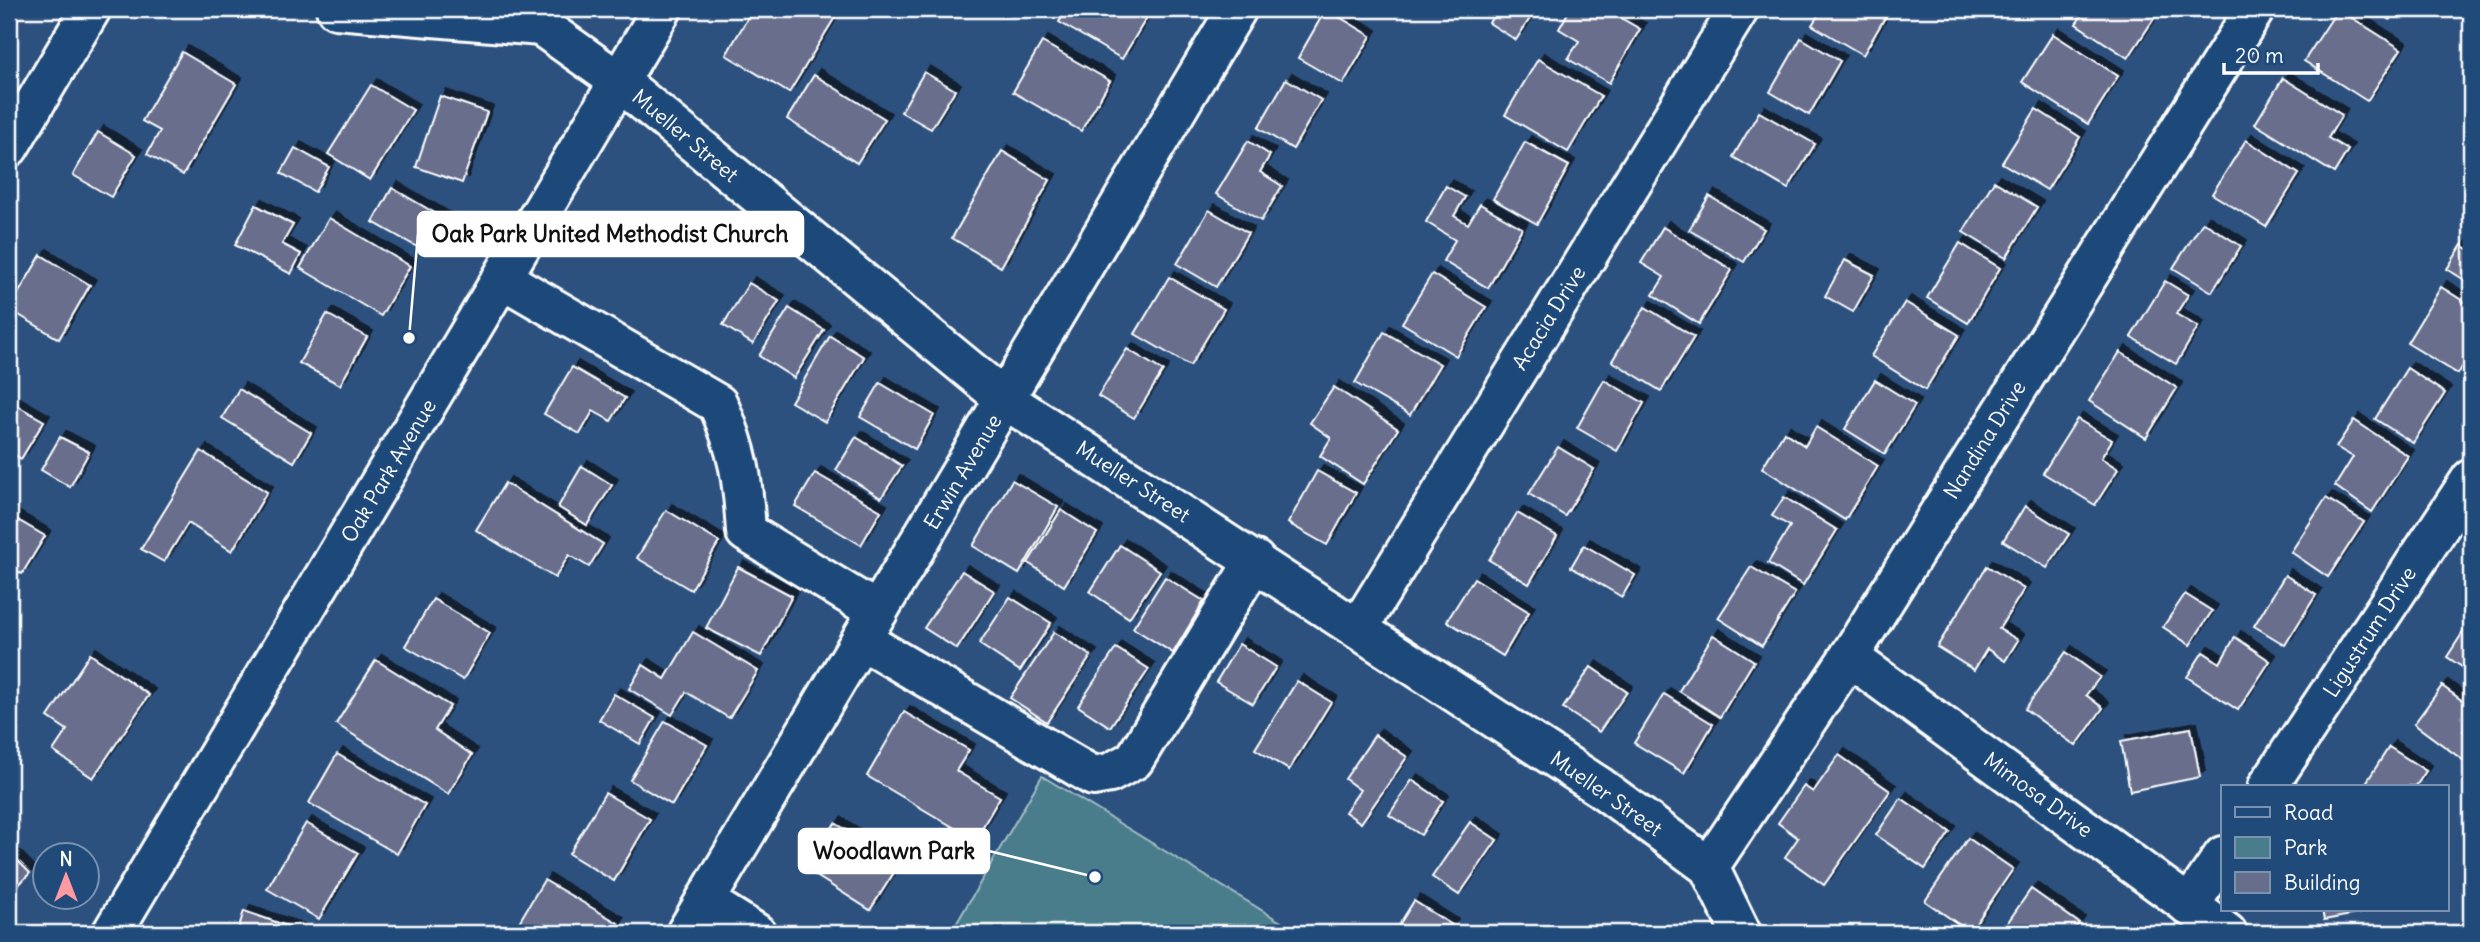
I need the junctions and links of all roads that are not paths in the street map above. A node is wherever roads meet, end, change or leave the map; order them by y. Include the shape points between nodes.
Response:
1 (90, 9) edge
2 (336, 9) edge
3 (662, 9) edge
4 (1237, 9) edge
5 (1739, 9) edge
6 (2255, 9) edge
7 (538, 17) edge
8 (620, 82) junction
9 (9, 146) edge
10 (503, 279) junction
11 (1006, 400) junction
12 (2471, 479) edge
13 (1255, 560) junction
14 (870, 626) junction
15 (1359, 627) junction
16 (1849, 657) junction
17 (2270, 785) edge
18 (2221, 859) edge
19 (1709, 867) junction
20 (2189, 906) junction
21 (695, 917) edge
22 (114, 933) edge
23 (756, 933) edge
24 (1741, 933) edge
25 (2227, 933) edge

1 - 9 street
2 - 7 street
3 - 8 street, Oak Park Avenue
4 - 11 street, Erwin Avenue
5 - 15 street, Acacia Drive
6 - 16 street, Nandina Drive
7 - 8 street, Mueller Street
8 - 10 street, Oak Park Avenue
8 - 11 street, Mueller Street
10 - 14 street via 718,404 743,472 747,532
10 - 22 street, Oak Park Avenue
11 - 13 street, Mueller Street
11 - 14 street, Erwin Avenue
12 - 17 street, Ligustrum Drive
13 - 14 street via 1133,760 1110,773 1093,776
13 - 15 street, Mueller Street
14 - 21 street, Erwin Avenue
15 - 19 street, Mueller Street via 1600,787
16 - 19 street, Nandina Drive
16 - 20 street, Mimosa Drive
18 - 20 street
19 - 24 street, Mueller Street
20 - 25 street, Mimosa Drive
21 - 23 street

